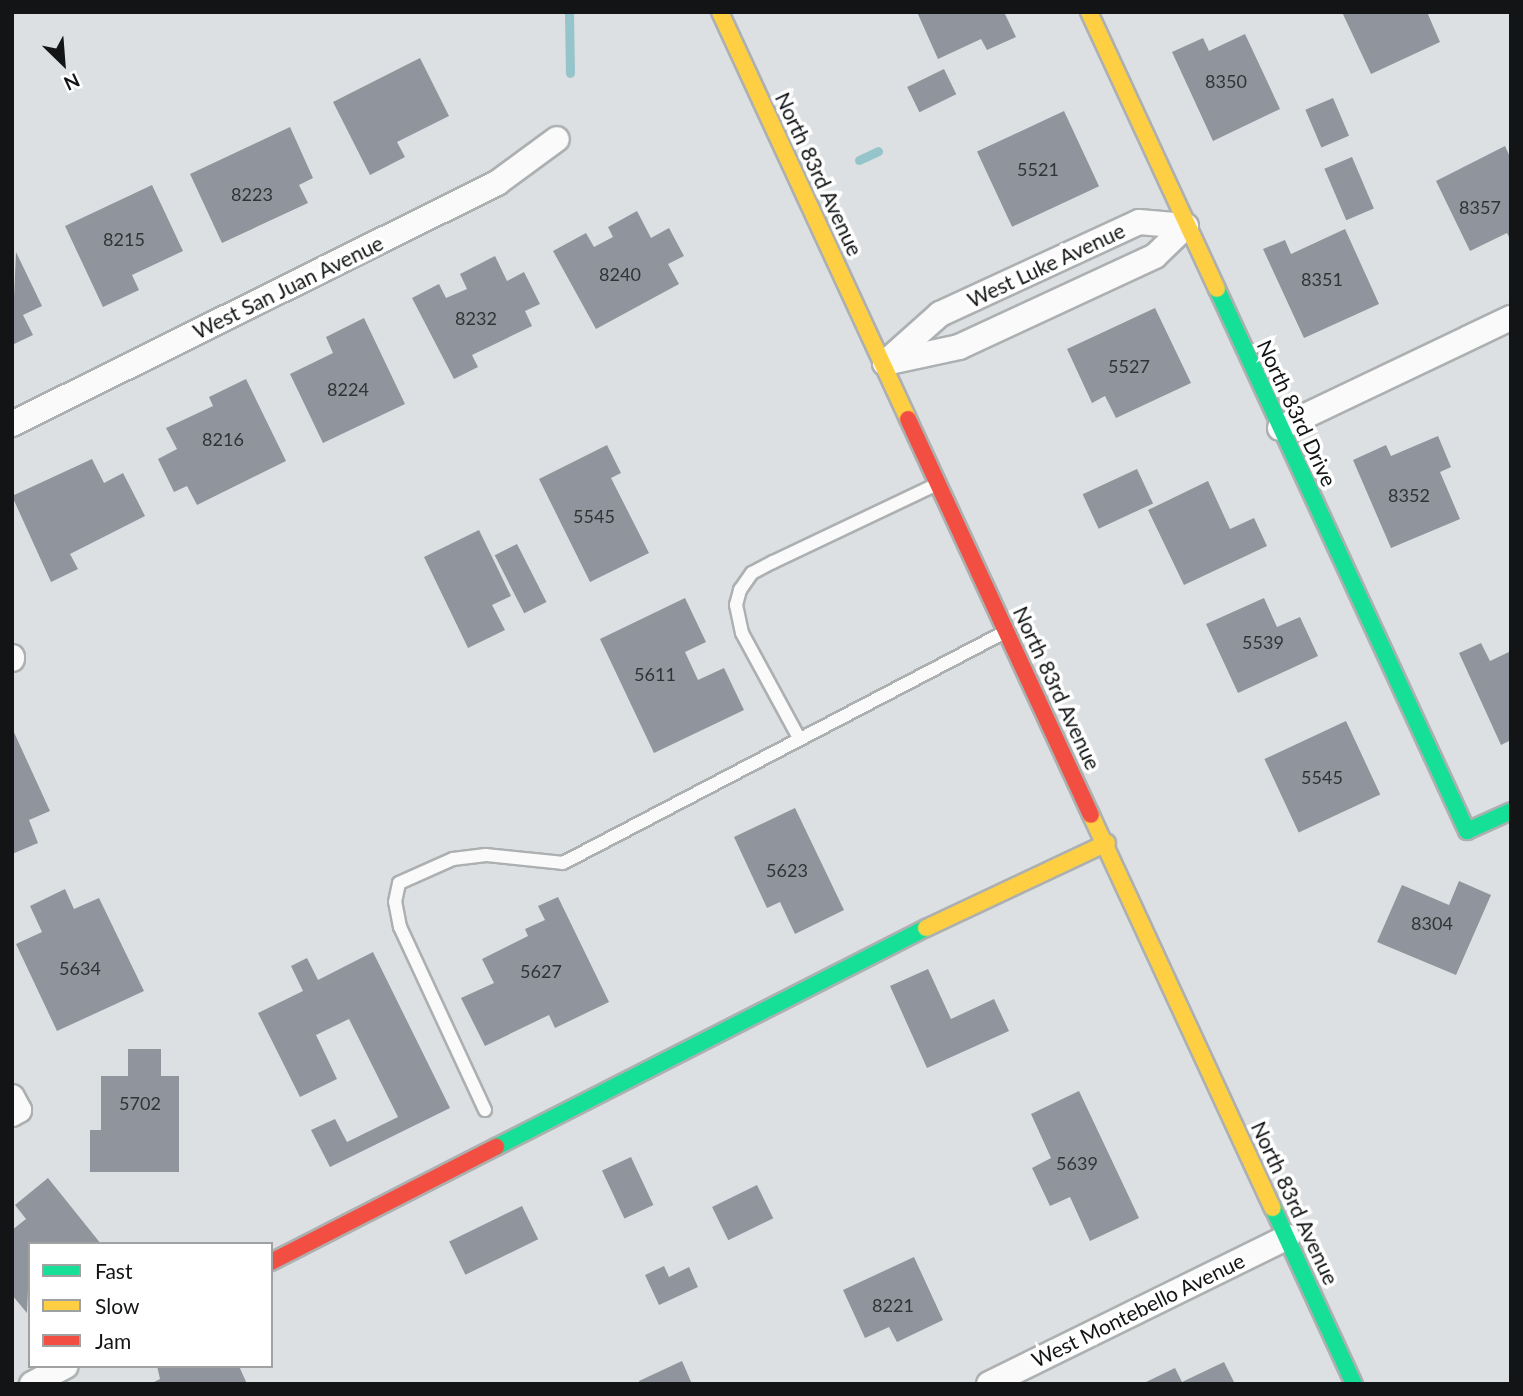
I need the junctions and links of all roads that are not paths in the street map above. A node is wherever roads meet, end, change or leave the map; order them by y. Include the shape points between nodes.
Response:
1 (720, 12) edge
2 (1096, 15) edge
3 (557, 139) dead end
4 (1186, 226) junction
5 (1511, 318) edge
6 (885, 363) junction
7 (12, 424) edge
8 (1280, 428) junction
9 (939, 483) junction
10 (1007, 631) junction
11 (799, 738) junction
12 (1511, 811) edge
13 (1107, 843) junction
14 (485, 1110) dead end
15 (1288, 1237) junction
16 (273, 1261) edge
17 (62, 1368) edge
18 (32, 1384) edge
19 (989, 1384) edge
20 (1354, 1384) edge

1 - 6 street, North 83rd Avenue
2 - 4 street, North 83rd Drive
3 - 7 street, West San Juan Avenue via 497,183
4 - 6 street, West Luke Avenue via 1155,256 959,347
4 - 6 street, West Luke Avenue via 1139,222 940,314
4 - 8 street, North 83rd Drive
5 - 8 street
6 - 9 street, North 83rd Avenue
8 - 12 street, North 83rd Drive via 1467,831
9 - 10 street, North 83rd Avenue
9 - 11 lane via 752,573 740,590 736,604 742,634
10 - 11 lane
10 - 13 street, North 83rd Avenue
11 - 14 lane via 563,863 486,855 453,859 399,883 395,902 400,927
13 - 15 street, North 83rd Avenue
13 - 16 street via 892,945
15 - 19 street, West Montebello Avenue
15 - 20 street, North 83rd Avenue
17 - 18 street

